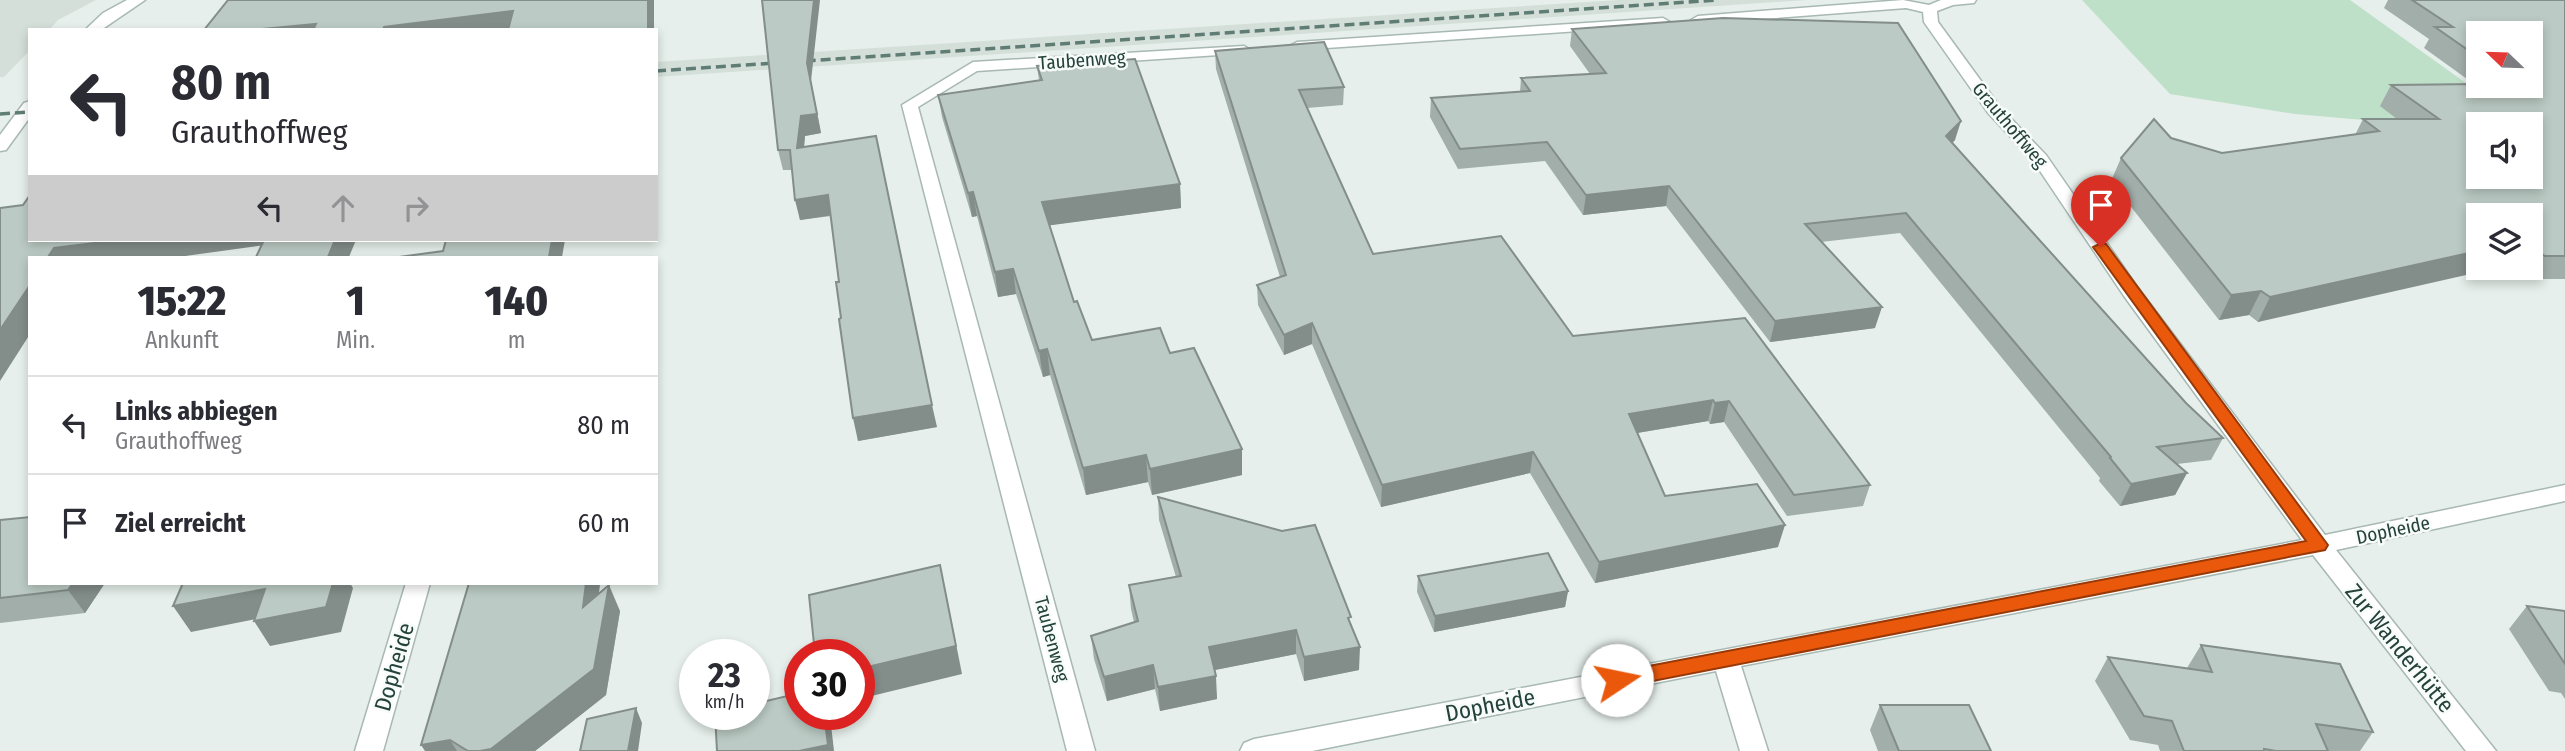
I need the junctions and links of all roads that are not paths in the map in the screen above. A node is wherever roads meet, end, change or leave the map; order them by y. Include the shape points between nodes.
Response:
1 (138, 0) edge
2 (1969, 0) edge
3 (1930, 9) junction
4 (94, 28) edge
5 (28, 109) edge
6 (0, 146) edge
7 (2565, 493) edge
8 (2319, 545) junction
9 (417, 585) edge
10 (1726, 658) junction
11 (369, 751) edge
12 (1081, 751) edge
13 (1254, 751) edge
14 (1754, 751) edge
15 (2482, 751) edge

1 - 4 street
2 - 3 street
3 - 8 street, Grauthoffweg via 1931,22 1994,110 2040,159 2131,292
3 - 12 street, Taubenweg via 1906,4 973,67 910,105
5 - 6 street
7 - 8 street, Dopheide
8 - 10 street, Dopheide
8 - 15 street, Zur Wanderhütte
9 - 11 street, Dopheide
10 - 13 street, Dopheide
10 - 14 street

